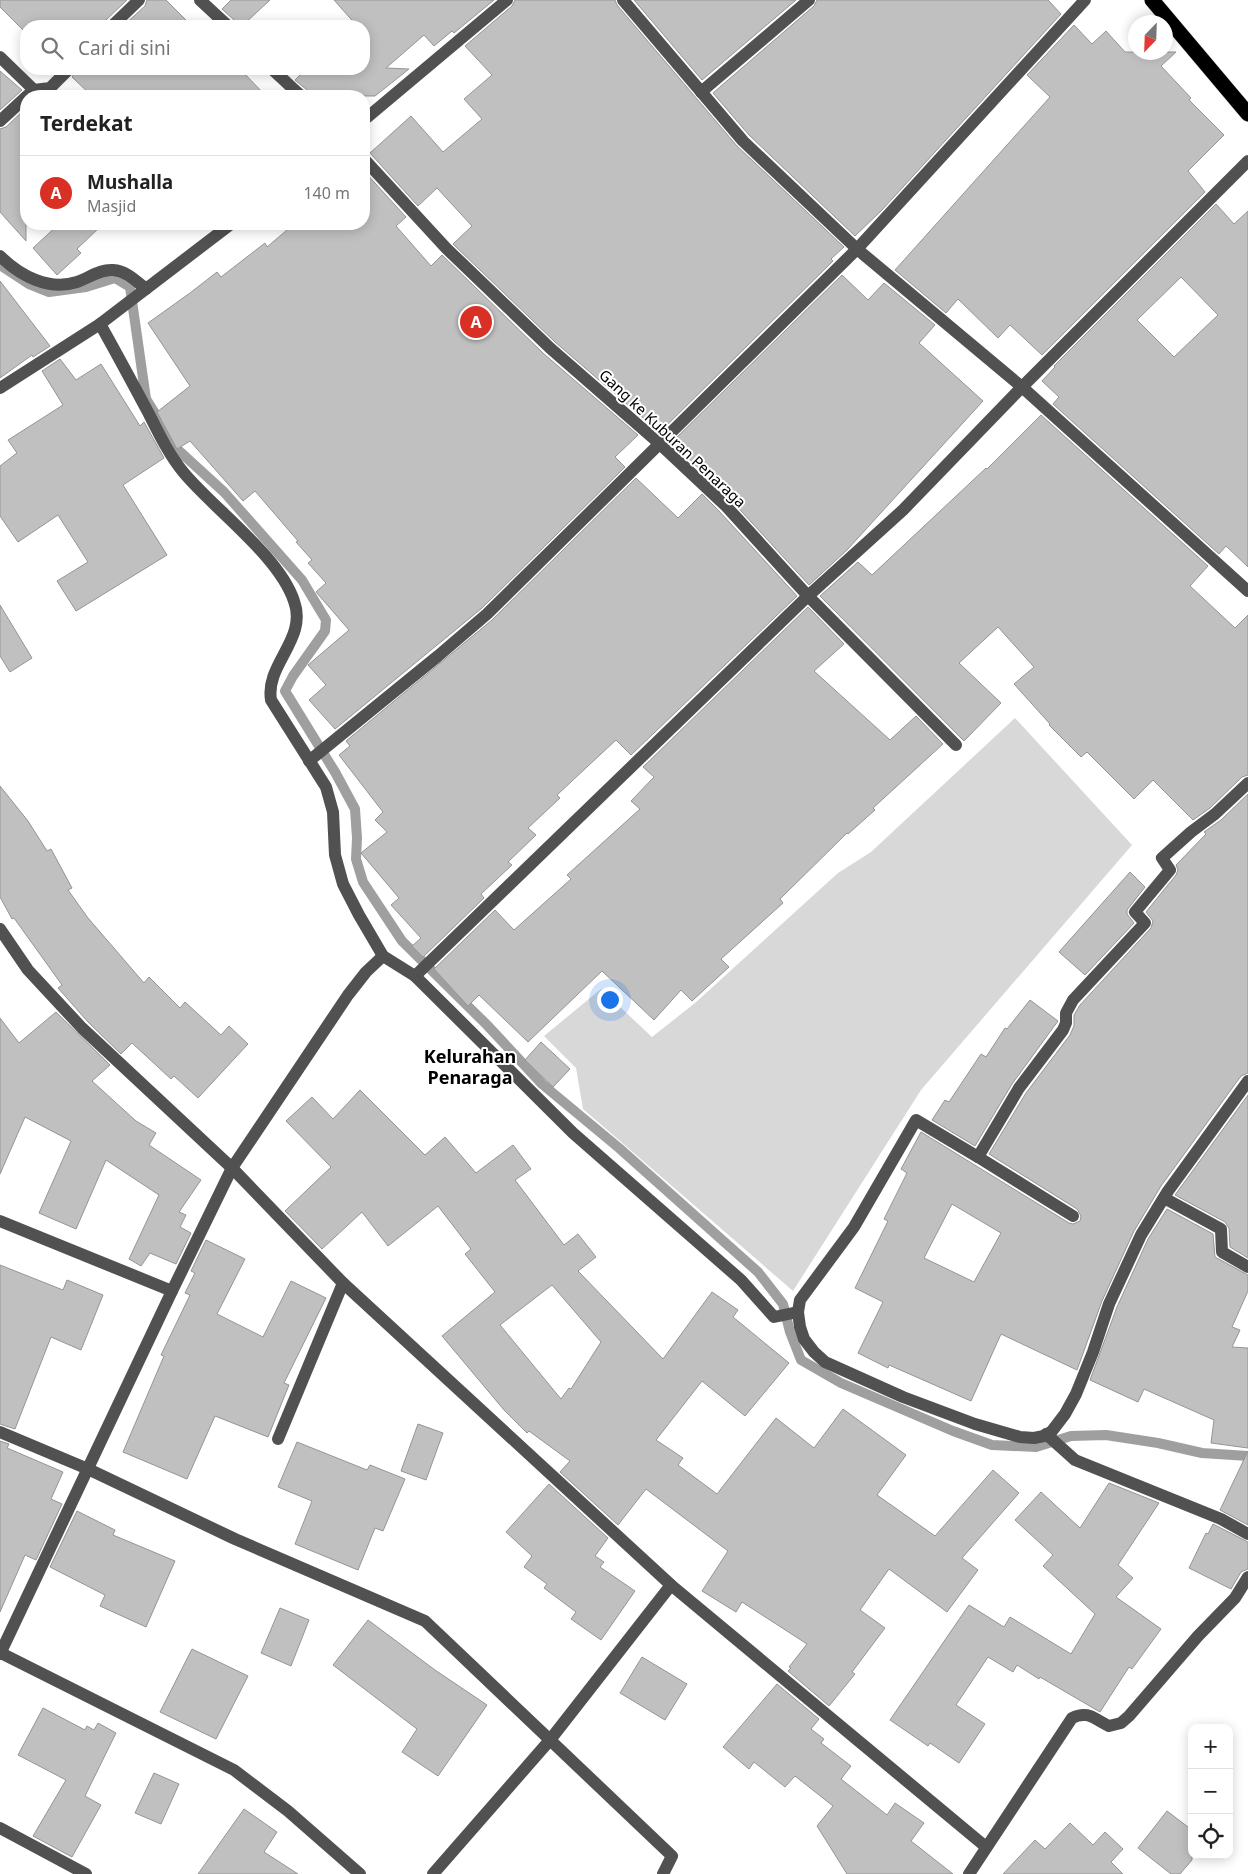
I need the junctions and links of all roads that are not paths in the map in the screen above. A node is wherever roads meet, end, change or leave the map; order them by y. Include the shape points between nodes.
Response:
1 (139, 0) edge
2 (200, 0) edge
3 (507, 0) edge
4 (622, 0) edge
5 (809, 0) edge
6 (1085, 0) edge
7 (1152, 0) edge
8 (118, 20) edge
9 (222, 20) edge
10 (0, 57) edge
11 (63, 75) edge
12 (278, 75) edge
13 (25, 90) edge
14 (44, 90) edge
15 (295, 90) edge
16 (701, 92) junction
17 (20, 103) edge
18 (1248, 114) edge
19 (370, 115) edge
20 (0, 121) edge
21 (1248, 161) edge
22 (370, 166) edge
23 (223, 230) edge
24 (857, 249) junction
25 (0, 256) edge
26 (145, 289) junction
27 (100, 324) junction
28 (1022, 387) junction
29 (0, 388) edge
30 (660, 444) junction
31 (1248, 591) edge
32 (808, 596) junction
33 (956, 745) dead end
34 (309, 761) junction
35 (1248, 783) edge
36 (0, 929) edge
37 (383, 956) junction
38 (416, 974) junction
39 (1248, 1081) edge
40 (978, 1156) junction
41 (232, 1168) junction
42 (1164, 1198) junction
43 (1073, 1216) dead end
44 (0, 1221) edge
45 (1248, 1268) edge
46 (343, 1283) junction
47 (172, 1291) junction
48 (798, 1312) junction
49 (0, 1432) edge
50 (1046, 1434) junction
51 (278, 1438) dead end
52 (88, 1468) junction
53 (1248, 1534) edge
54 (1248, 1577) edge
55 (671, 1585) junction
56 (0, 1653) edge
57 (550, 1740) junction
58 (0, 1828) edge
59 (986, 1847) junction
60 (86, 1874) edge
61 (360, 1874) edge
62 (433, 1874) edge
63 (663, 1874) edge
64 (969, 1874) edge

1 - 8 street
2 - 9 street
3 - 19 street
4 - 16 street
5 - 16 street
6 - 24 street
7 - 18 highway
10 - 13 street
11 - 14 street
12 - 15 street
16 - 24 street via 743,141
17 - 20 street
21 - 28 street
22 - 30 street, Gang ke Kuburan Penaraga via 446,248
23 - 26 street
24 - 28 street
24 - 30 street
25 - 26 street via 22,274 49,284 62,286 101,271 114,270 132,276
26 - 27 street
27 - 29 street
27 - 34 street via 182,471 263,553 287,584 298,616 296,628 271,679 270,692 271,700
28 - 31 street
28 - 32 street via 903,510
30 - 32 street, Gang ke Kuburan Penaraga via 725,505
30 - 34 street via 487,614
32 - 33 street, Gang ke Kuburan Penaraga
32 - 38 street
34 - 37 street via 331,800 335,855 343,884
35 - 40 street via 1162,858 1170,870 1134,912 1145,923 1073,1000 1066,1013 1063,1030 1019,1088
36 - 41 street via 28,970 82,1028
37 - 38 street
37 - 41 street via 348,995
38 - 48 street via 573,1133 741,1280 774,1317
39 - 42 street
40 - 43 street
40 - 48 street via 916,1120 854,1227 800,1300
41 - 46 street
41 - 47 street
42 - 45 street via 1221,1229 1222,1252
42 - 50 street via 1141,1235 1109,1304 1076,1394 1052,1431
44 - 47 street
46 - 51 street
46 - 55 street
47 - 52 street
48 - 50 street via 804,1340 825,1362 975,1424 1020,1437 1034,1438
49 - 52 street
50 - 53 street via 1075,1460 1221,1519
52 - 56 street
52 - 57 street via 235,1539 425,1621
54 - 59 street via 1235,1598 1121,1723 1109,1726 1080,1714 1072,1718
55 - 57 street
55 - 59 street
56 - 61 street via 234,1770 288,1811
57 - 62 street
57 - 63 street via 672,1856
58 - 60 street
59 - 64 street

